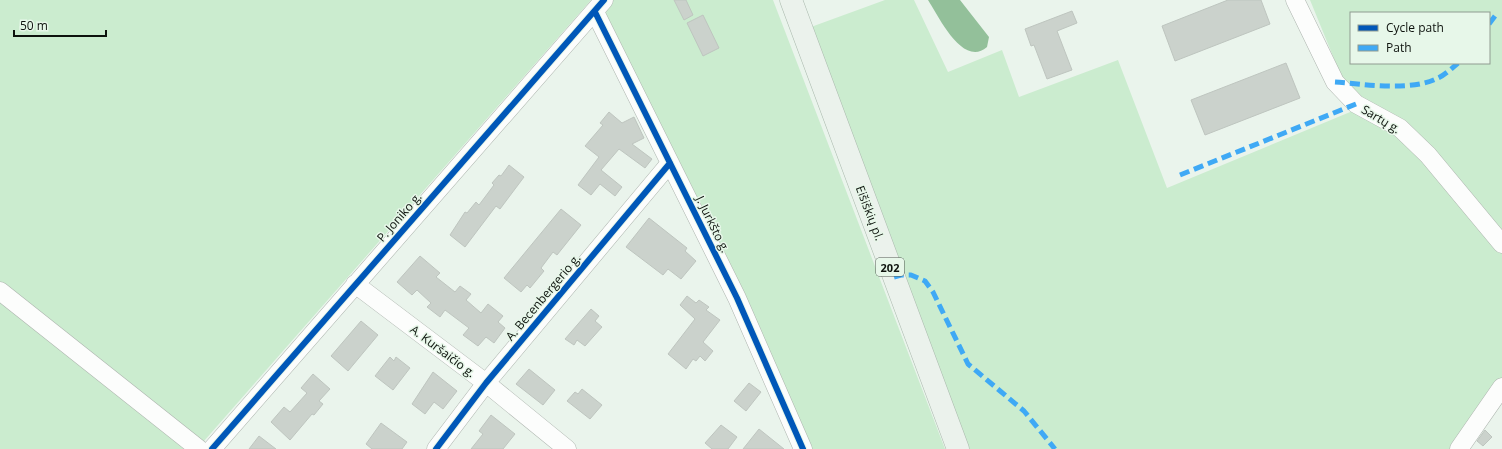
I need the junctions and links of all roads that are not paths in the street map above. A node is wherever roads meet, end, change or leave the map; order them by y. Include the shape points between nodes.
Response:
1 (791, 0) edge
2 (1295, 0) edge
3 (600, 6) edge
4 (670, 163) junction
5 (1502, 244) edge
6 (355, 284) junction
7 (0, 291) edge
8 (486, 383) junction
9 (1502, 387) edge
10 (199, 449) edge
11 (212, 449) edge
12 (436, 449) edge
13 (567, 449) edge
14 (803, 449) edge
15 (958, 449) edge
16 (1459, 449) edge

1 - 15 main road, Eišiškių pl. / 202
2 - 5 street, Sartų g. via 1335,82 1356,104 1400,128 1428,155
3 - 4 street, J. Jurkšto g.
3 - 6 street, P. Joniko g.
4 - 8 street, A. Becenbergerio g.
4 - 14 street, J. Jurkšto g. via 737,298
6 - 8 street, A. Kuršaičio g.
6 - 11 street, P. Joniko g.
7 - 10 street
8 - 12 street, A. Becenbergerio g.
8 - 13 street, A. Kuršaičio g.
9 - 16 street

